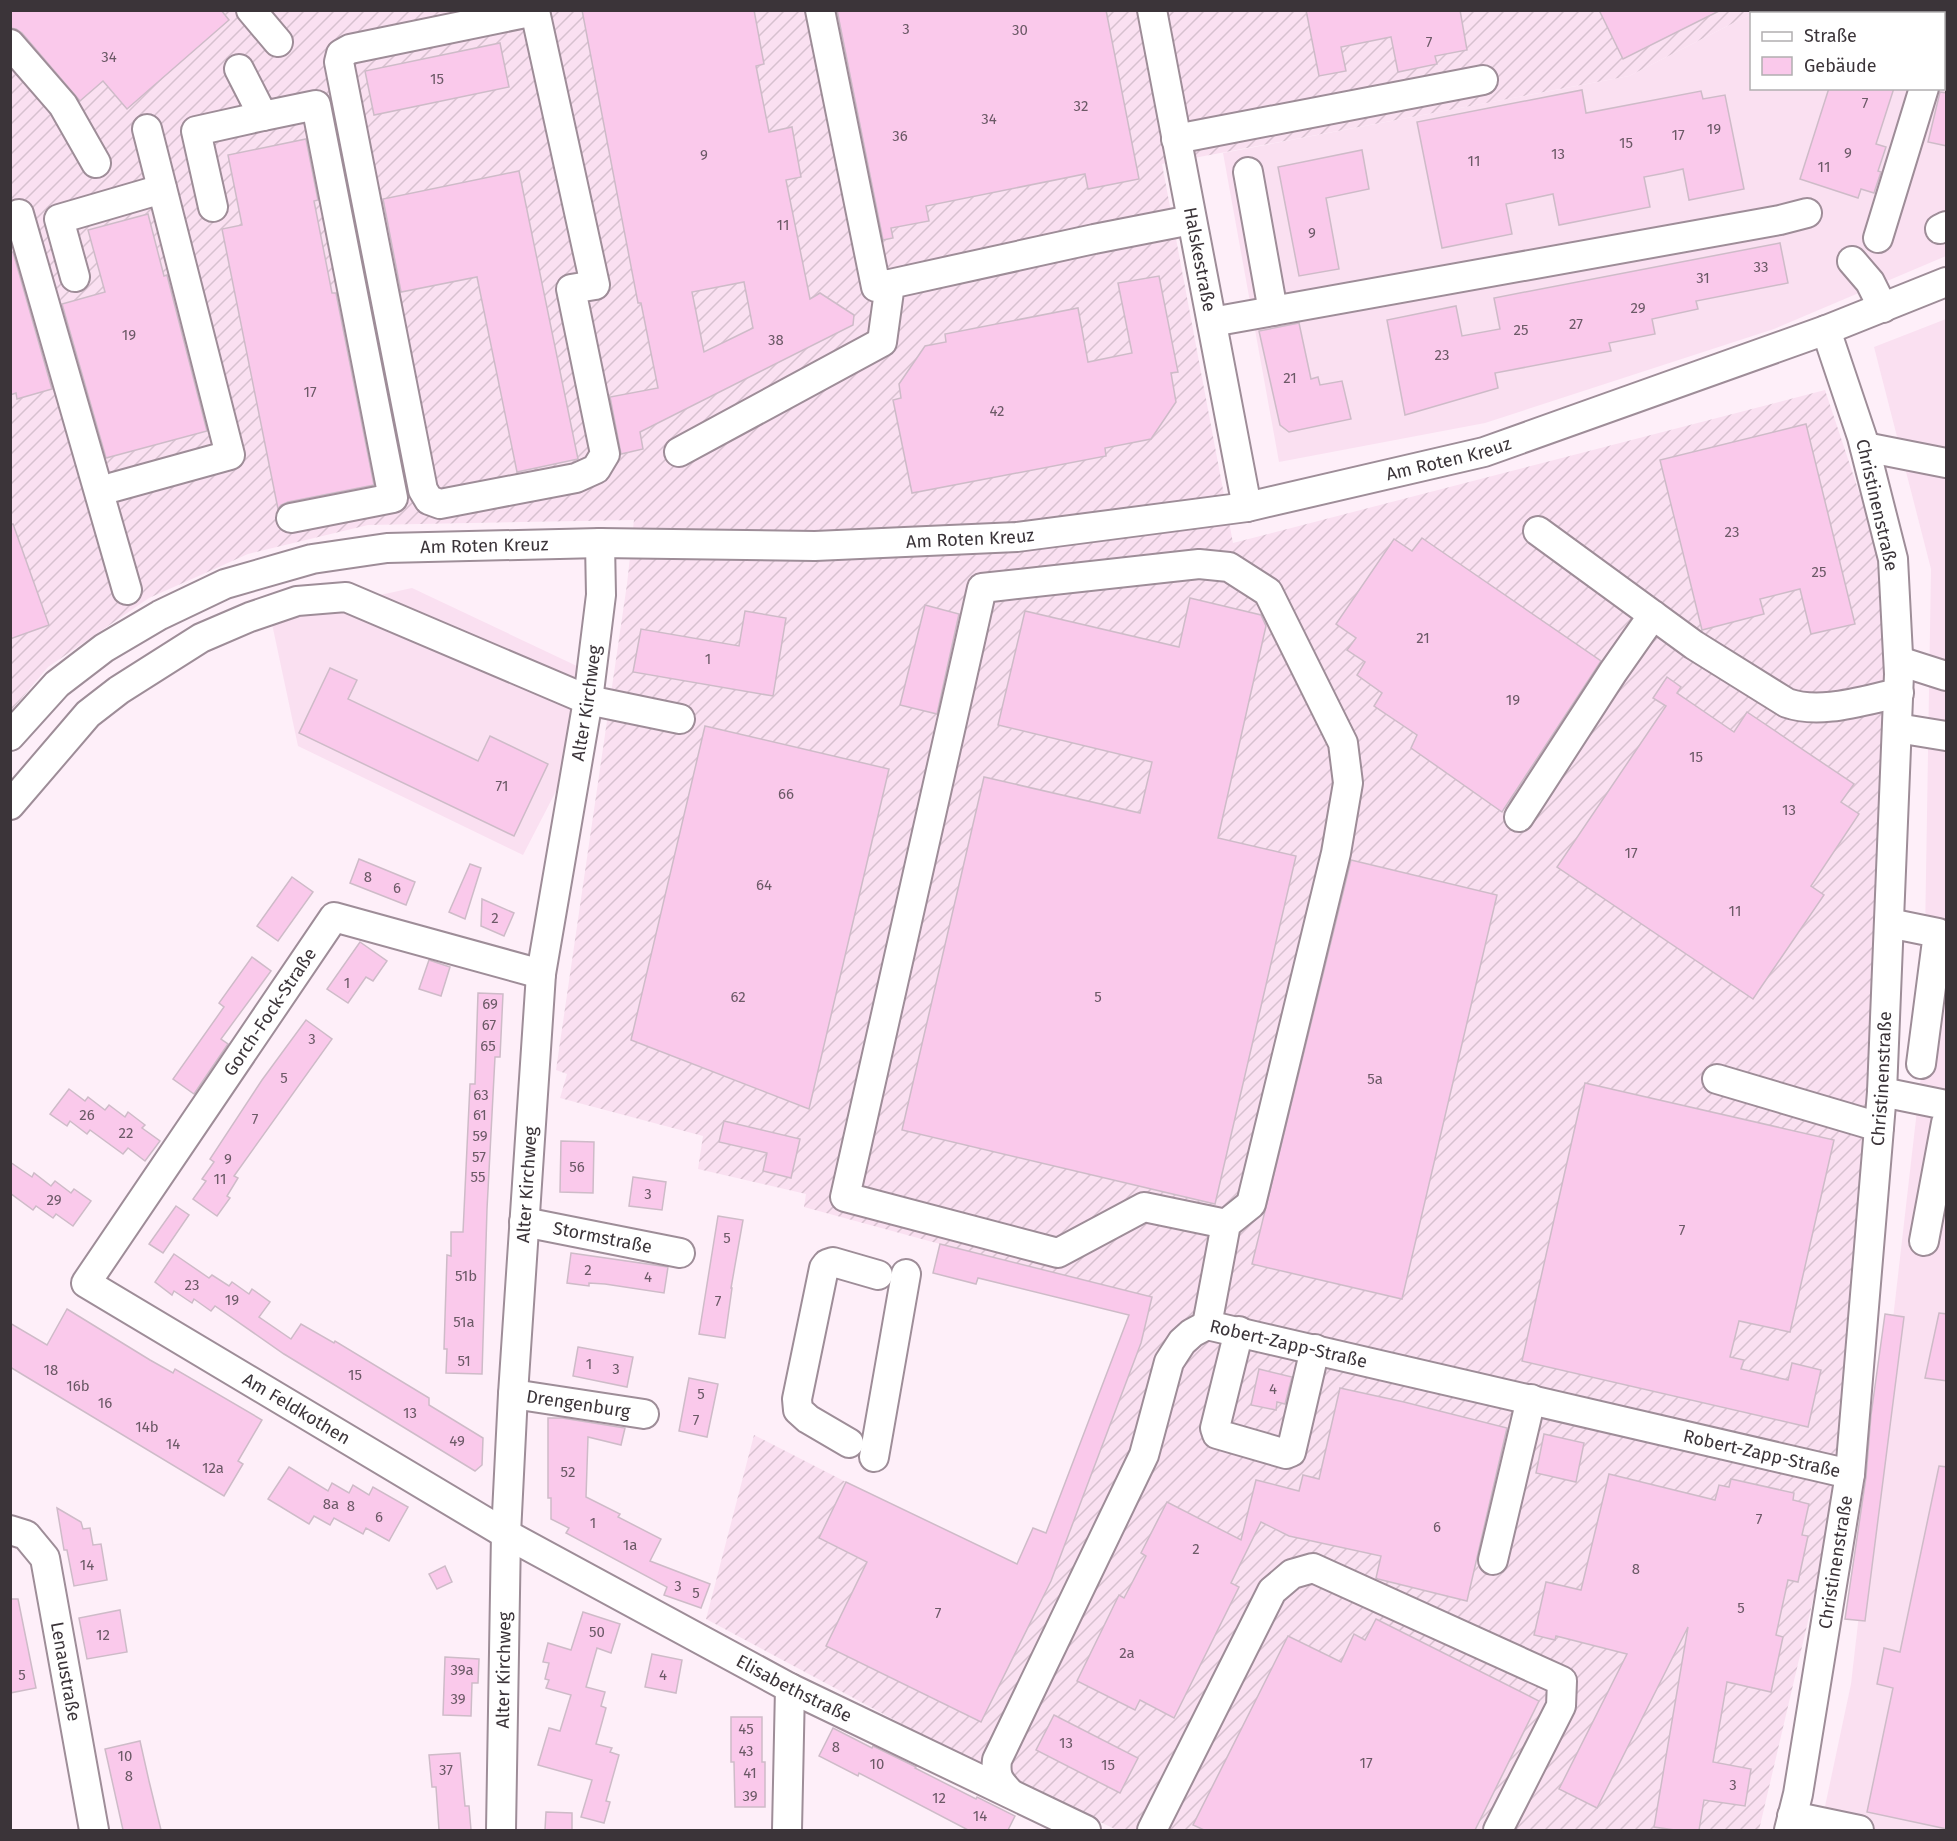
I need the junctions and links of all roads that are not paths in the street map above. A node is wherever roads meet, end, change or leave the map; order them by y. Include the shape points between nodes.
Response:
1 (251, 10) edge
2 (820, 10) edge
3 (1152, 10) edge
4 (535, 11) edge
5 (278, 42) dead end
6 (10, 44) edge
7 (238, 69) dead end
8 (1483, 80) dead end
9 (1923, 90) edge
10 (263, 116) junction
11 (147, 129) dead end
12 (1176, 139) junction
13 (96, 163) dead end
14 (1248, 172) dead end
15 (162, 189) junction
16 (213, 207) dead end
17 (1807, 213) dead end
18 (19, 214) dead end
19 (1191, 219) junction
20 (1878, 238) dead end
21 (1852, 261) dead end
22 (75, 277) dead end
23 (1947, 282) edge
24 (890, 284) junction
25 (1883, 308) junction
26 (1273, 311) junction
27 (1212, 322) junction
28 (1826, 330) junction
29 (1865, 447) junction
30 (679, 452) dead end
31 (1947, 463) edge
32 (114, 487) dead end
33 (1247, 507) junction
34 (291, 518) dead end
35 (1538, 531) dead end
36 (600, 543) junction
37 (127, 590) dead end
38 (1653, 615) junction
39 (1899, 660) junction
40 (1947, 676) edge
41 (1899, 693) junction
42 (588, 700) junction
43 (680, 719) dead end
44 (1897, 728) junction
45 (10, 736) edge
46 (1947, 736) edge
47 (10, 805) edge
48 (1519, 817) dead end
49 (1889, 923) junction
50 (541, 974) junction
51 (1883, 1057) junction
52 (1934, 1066) edge
53 (1717, 1079) dead end
54 (1882, 1092) junction
55 (1947, 1105) edge
56 (1947, 1123) edge
57 (1879, 1127) junction
58 (524, 1222) junction
59 (1226, 1224) junction
60 (1924, 1241) dead end
61 (680, 1253) dead end
62 (906, 1274) dead end
63 (878, 1275) dead end
64 (86, 1283) joint
65 (1207, 1324) junction
66 (1239, 1331) junction
67 (1315, 1349) junction
68 (513, 1394) junction
69 (1531, 1399) junction
70 (644, 1414) dead end
71 (849, 1443) dead end
72 (874, 1457) dead end
73 (1850, 1474) junction
74 (10, 1530) edge
75 (506, 1534) junction
76 (1493, 1560) dead end
77 (790, 1688) junction
78 (1010, 1793) junction
79 (1790, 1823) edge
80 (1070, 1827) edge
81 (94, 1830) edge
82 (501, 1830) edge
83 (787, 1830) edge
84 (1152, 1830) edge
85 (1498, 1830) edge
86 (1859, 1830) edge

1 - 5 street
2 - 24 street via 876,287
3 - 12 street, Halskestraße
4 - 4 street via 595,285 571,290 605,454 596,469 576,478 440,504 429,500 423,490 339,62 341,54 350,49
6 - 13 street via 63,105
7 - 10 street
8 - 12 street
9 - 20 street
10 - 16 street via 196,131
10 - 34 street via 315,105 393,498
11 - 15 street
12 - 19 street, Halskestraße
14 - 26 street
15 - 22 street via 59,219
15 - 32 street via 230,455
17 - 26 street
18 - 37 street
19 - 24 street
19 - 27 street, Halskestraße
21 - 25 street via 1870,282
23 - 25 street, Am Roten Kreuz
24 - 30 street via 882,342
25 - 28 street, Am Roten Kreuz
26 - 27 street
27 - 33 street, Halskestraße
28 - 29 street, Christinenstraße
28 - 33 street, Am Roten Kreuz via 1484,452
29 - 31 street
29 - 39 street, Christinenstraße via 1893,559
33 - 36 street, Am Roten Kreuz via 1017,537 816,546
35 - 38 street
36 - 42 street, Alter Kirchweg via 601,595
36 - 45 street, Am Roten Kreuz via 387,548 312,559 225,584 104,648 57,684
38 - 41 street via 1740,675 1797,707 1834,706
38 - 48 street
39 - 40 street
39 - 41 street, Christinenstraße
41 - 44 street, Christinenstraße
42 - 43 street
42 - 47 street via 346,597 297,601 201,638 119,690 88,714
42 - 50 street, Alter Kirchweg
44 - 46 street
44 - 49 street, Christinenstraße
49 - 51 street, Christinenstraße
49 - 52 street via 1938,933
50 - 58 street, Alter Kirchweg
50 - 64 street, Gorch-Fock-Straße via 334,918
51 - 52 street
51 - 54 street, Christinenstraße
53 - 57 street
54 - 55 street
54 - 57 street, Christinenstraße
56 - 60 street
57 - 73 street, Christinenstraße
58 - 61 street, Stormstraße
58 - 68 street, Alter Kirchweg
59 - 59 street via 1251,1204 1336,853 1348,783 1343,743 1268,592 1229,567 1200,564 982,588 845,1197 1058,1254 1144,1207
59 - 65 street
62 - 72 street
63 - 71 street via 833,1262 824,1268 797,1399 798,1410 807,1419
64 - 75 street, Am Feldkothen
65 - 66 street, Robert-Zapp-Straße
65 - 78 street, Robert-Zapp-Straße via 1182,1342 1169,1362 1144,1455 997,1760 999,1781
66 - 67 street, Robert-Zapp-Straße
66 - 67 street via 1215,1428 1217,1434 1286,1454 1291,1452
67 - 69 street, Robert-Zapp-Straße
68 - 70 street, Drengenburg
68 - 75 street, Alter Kirchweg
69 - 73 street, Robert-Zapp-Straße
69 - 76 street
73 - 79 street, Christinenstraße
74 - 81 street, Lenaustraße via 26,1535 45,1558
75 - 77 street, Elisabethstraße
75 - 82 street, Alter Kirchweg
77 - 78 street, Elisabethstraße
77 - 83 street
78 - 80 street, Elisabethstraße
79 - 86 street
84 - 85 street via 1272,1591 1293,1574 1313,1568 1562,1681 1561,1706

